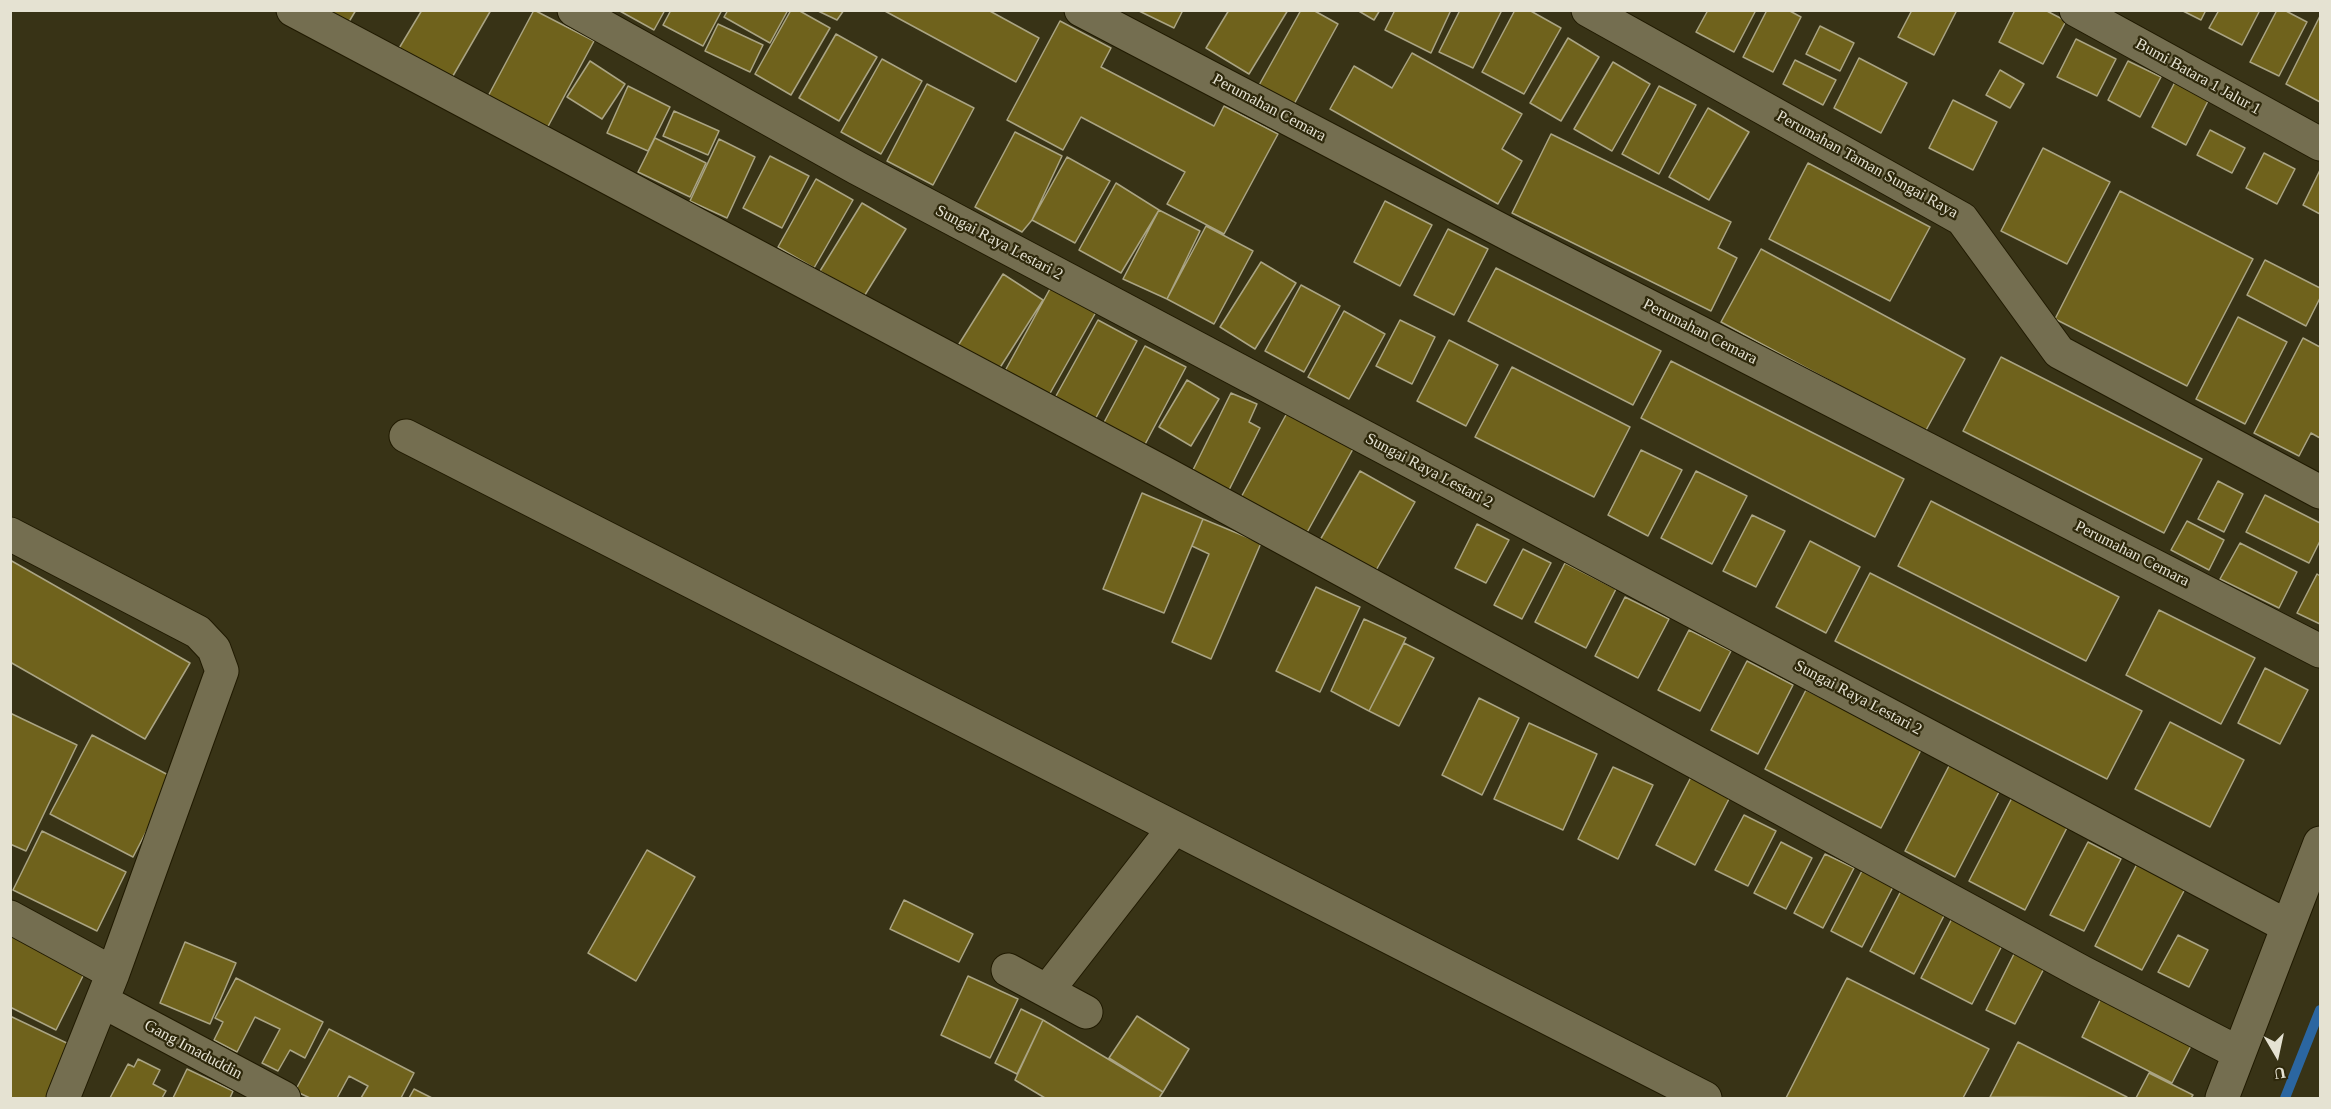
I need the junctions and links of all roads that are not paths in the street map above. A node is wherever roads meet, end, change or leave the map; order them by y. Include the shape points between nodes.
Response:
1 (293, 10) edge
2 (574, 10) edge
3 (1081, 10) edge
4 (1588, 10) edge
5 (2076, 10) edge
6 (2320, 144) edge
7 (406, 436) dead end
8 (2320, 492) edge
9 (10, 534) edge
10 (2320, 651) edge
11 (1174, 828) junction
12 (2320, 843) edge
13 (10, 917) edge
14 (2287, 926) junction
15 (1008, 970) dead end
16 (107, 987) junction
17 (1047, 991) junction
18 (1086, 1012) dead end
19 (2239, 1053) junction
20 (63, 1098) edge
21 (284, 1098) edge
22 (1705, 1098) edge
23 (2222, 1098) edge

1 - 19 street via 1167,474 2082,972
2 - 14 street, Sungai Raya Lestari 2 via 868,174
3 - 10 street, Perumahan Cemara
4 - 8 street, Perumahan Taman Sungai Raya via 1962,219 2059,352
5 - 6 street, Bumi Batara 1 Jalur 1
7 - 11 street
9 - 16 street via 198,632 214,649 222,671
11 - 17 street
11 - 22 street
12 - 14 street
13 - 16 street, Gang Imaduddin
14 - 19 street
15 - 17 street
16 - 20 street
16 - 21 street, Gang Imaduddin
17 - 18 street
19 - 23 street

